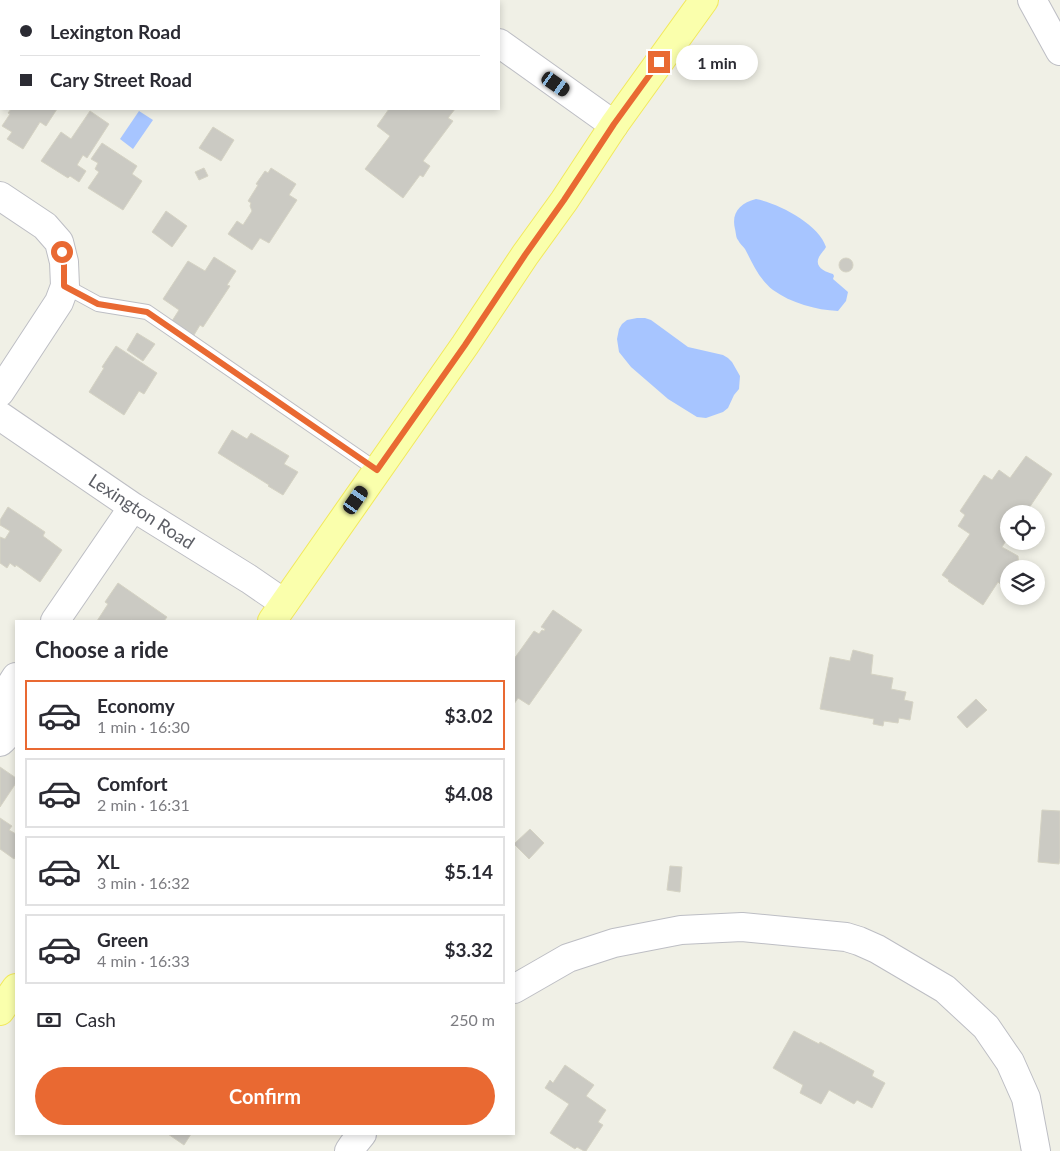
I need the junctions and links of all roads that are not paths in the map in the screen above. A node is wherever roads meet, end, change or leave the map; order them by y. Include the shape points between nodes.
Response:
1 (704, 0) edge
2 (1032, 0) edge
3 (500, 44) edge
4 (1060, 52) edge
5 (614, 124) junction
6 (0, 196) edge
7 (64, 286) junction
8 (0, 392) edge
9 (0, 416) edge
10 (377, 470) junction
11 (133, 507) junction
12 (278, 612) edge
13 (56, 620) edge
14 (15, 679) edge
15 (0, 700) edge
16 (7, 742) edge
17 (515, 988) edge
18 (15, 989) edge
19 (0, 1011) edge
20 (1036, 1151) edge

1 - 5 main road
2 - 4 street
3 - 5 street
5 - 10 main road
6 - 7 street via 45,226 59,242 64,262
7 - 8 street via 59,302
7 - 10 lane via 98,304 147,312
9 - 11 street, Lexington Road
10 - 12 main road
11 - 12 street, Lexington Road via 249,579
11 - 13 street
14 - 15 street
15 - 16 street via 9,711 11,721
17 - 20 street via 568,958 614,944 681,930 742,927 859,941 945,989 986,1027 1010,1062 1026,1098
18 - 19 main road

